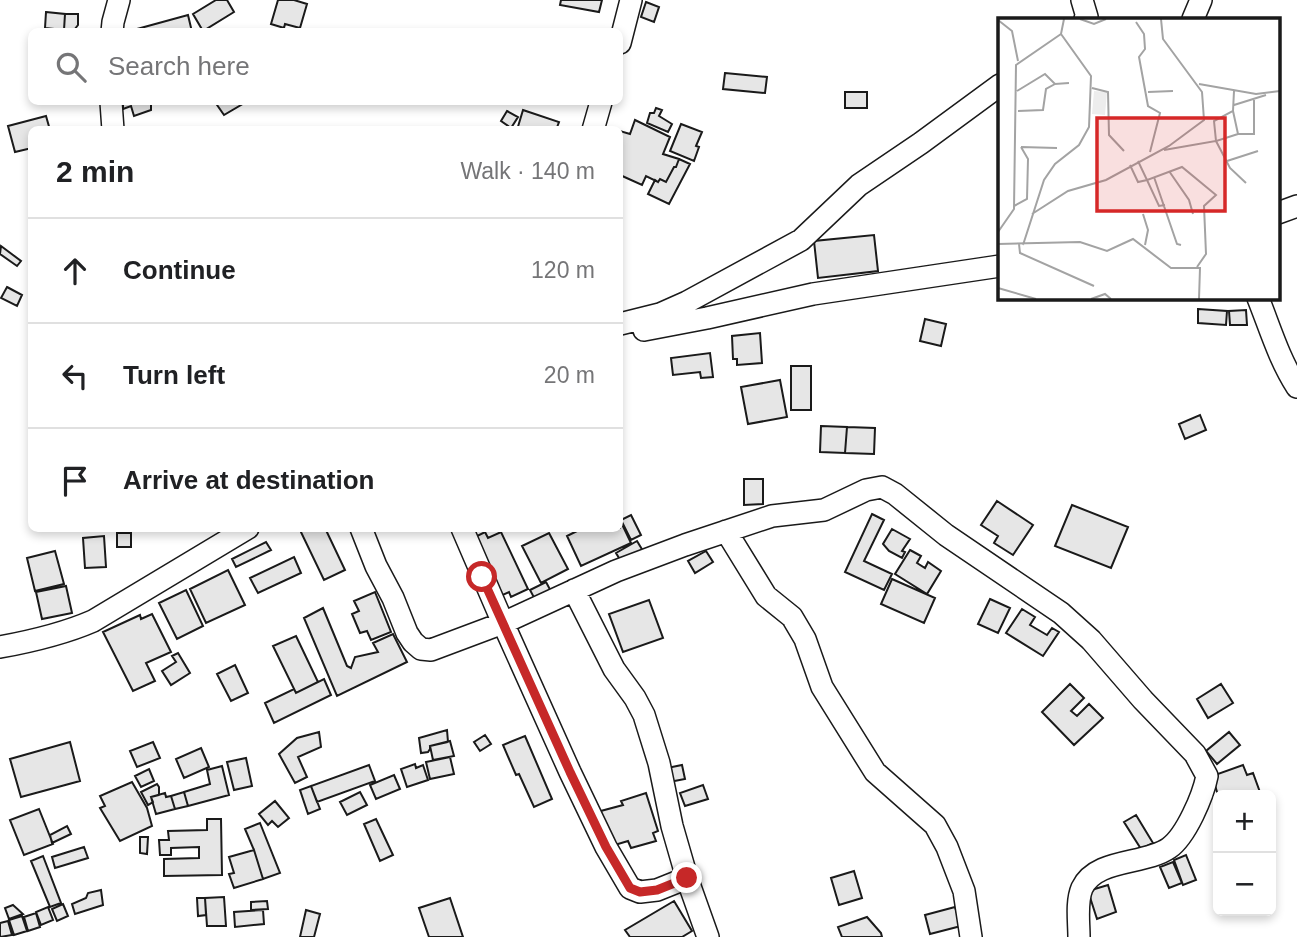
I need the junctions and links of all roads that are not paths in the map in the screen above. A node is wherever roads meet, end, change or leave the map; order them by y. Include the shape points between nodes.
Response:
1 (119, 0) edge
2 (631, 0) edge
3 (1201, 0) edge
4 (1193, 18) edge
5 (112, 28) edge
6 (623, 31) edge
7 (998, 86) edge
8 (111, 105) edge
9 (600, 105) edge
10 (113, 126) edge
11 (594, 126) edge
12 (1297, 206) edge
13 (1280, 212) edge
14 (998, 266) edge
15 (1258, 299) edge
16 (623, 323) edge
17 (623, 331) edge
18 (1297, 387) edge
19 (726, 531) junction
20 (241, 532) edge
21 (362, 532) edge
22 (464, 532) edge
23 (574, 590) junction
24 (503, 623) junction
25 (0, 647) edge
26 (687, 878) junction
27 (708, 937) edge
28 (971, 937) edge
29 (1079, 937) edge

1 - 5 street
2 - 6 street
3 - 4 street
7 - 16 street via 859,184 801,240 687,302
8 - 10 street
9 - 11 street
12 - 13 street
14 - 17 street via 813,294 649,330
15 - 18 street
19 - 23 street
19 - 28 street via 766,596 792,617 822,687 875,772 935,825 964,891
19 - 29 street via 772,516 824,510 847,497 882,487 1061,613 1195,754 1207,776 1205,789 1175,844 1158,854 1095,873 1083,887
20 - 25 street via 93,621 44,639
21 - 24 street via 407,633 421,649 431,650
22 - 24 street
23 - 24 street
23 - 26 street via 643,715
24 - 26 street via 570,772 630,888 657,890
26 - 27 street

